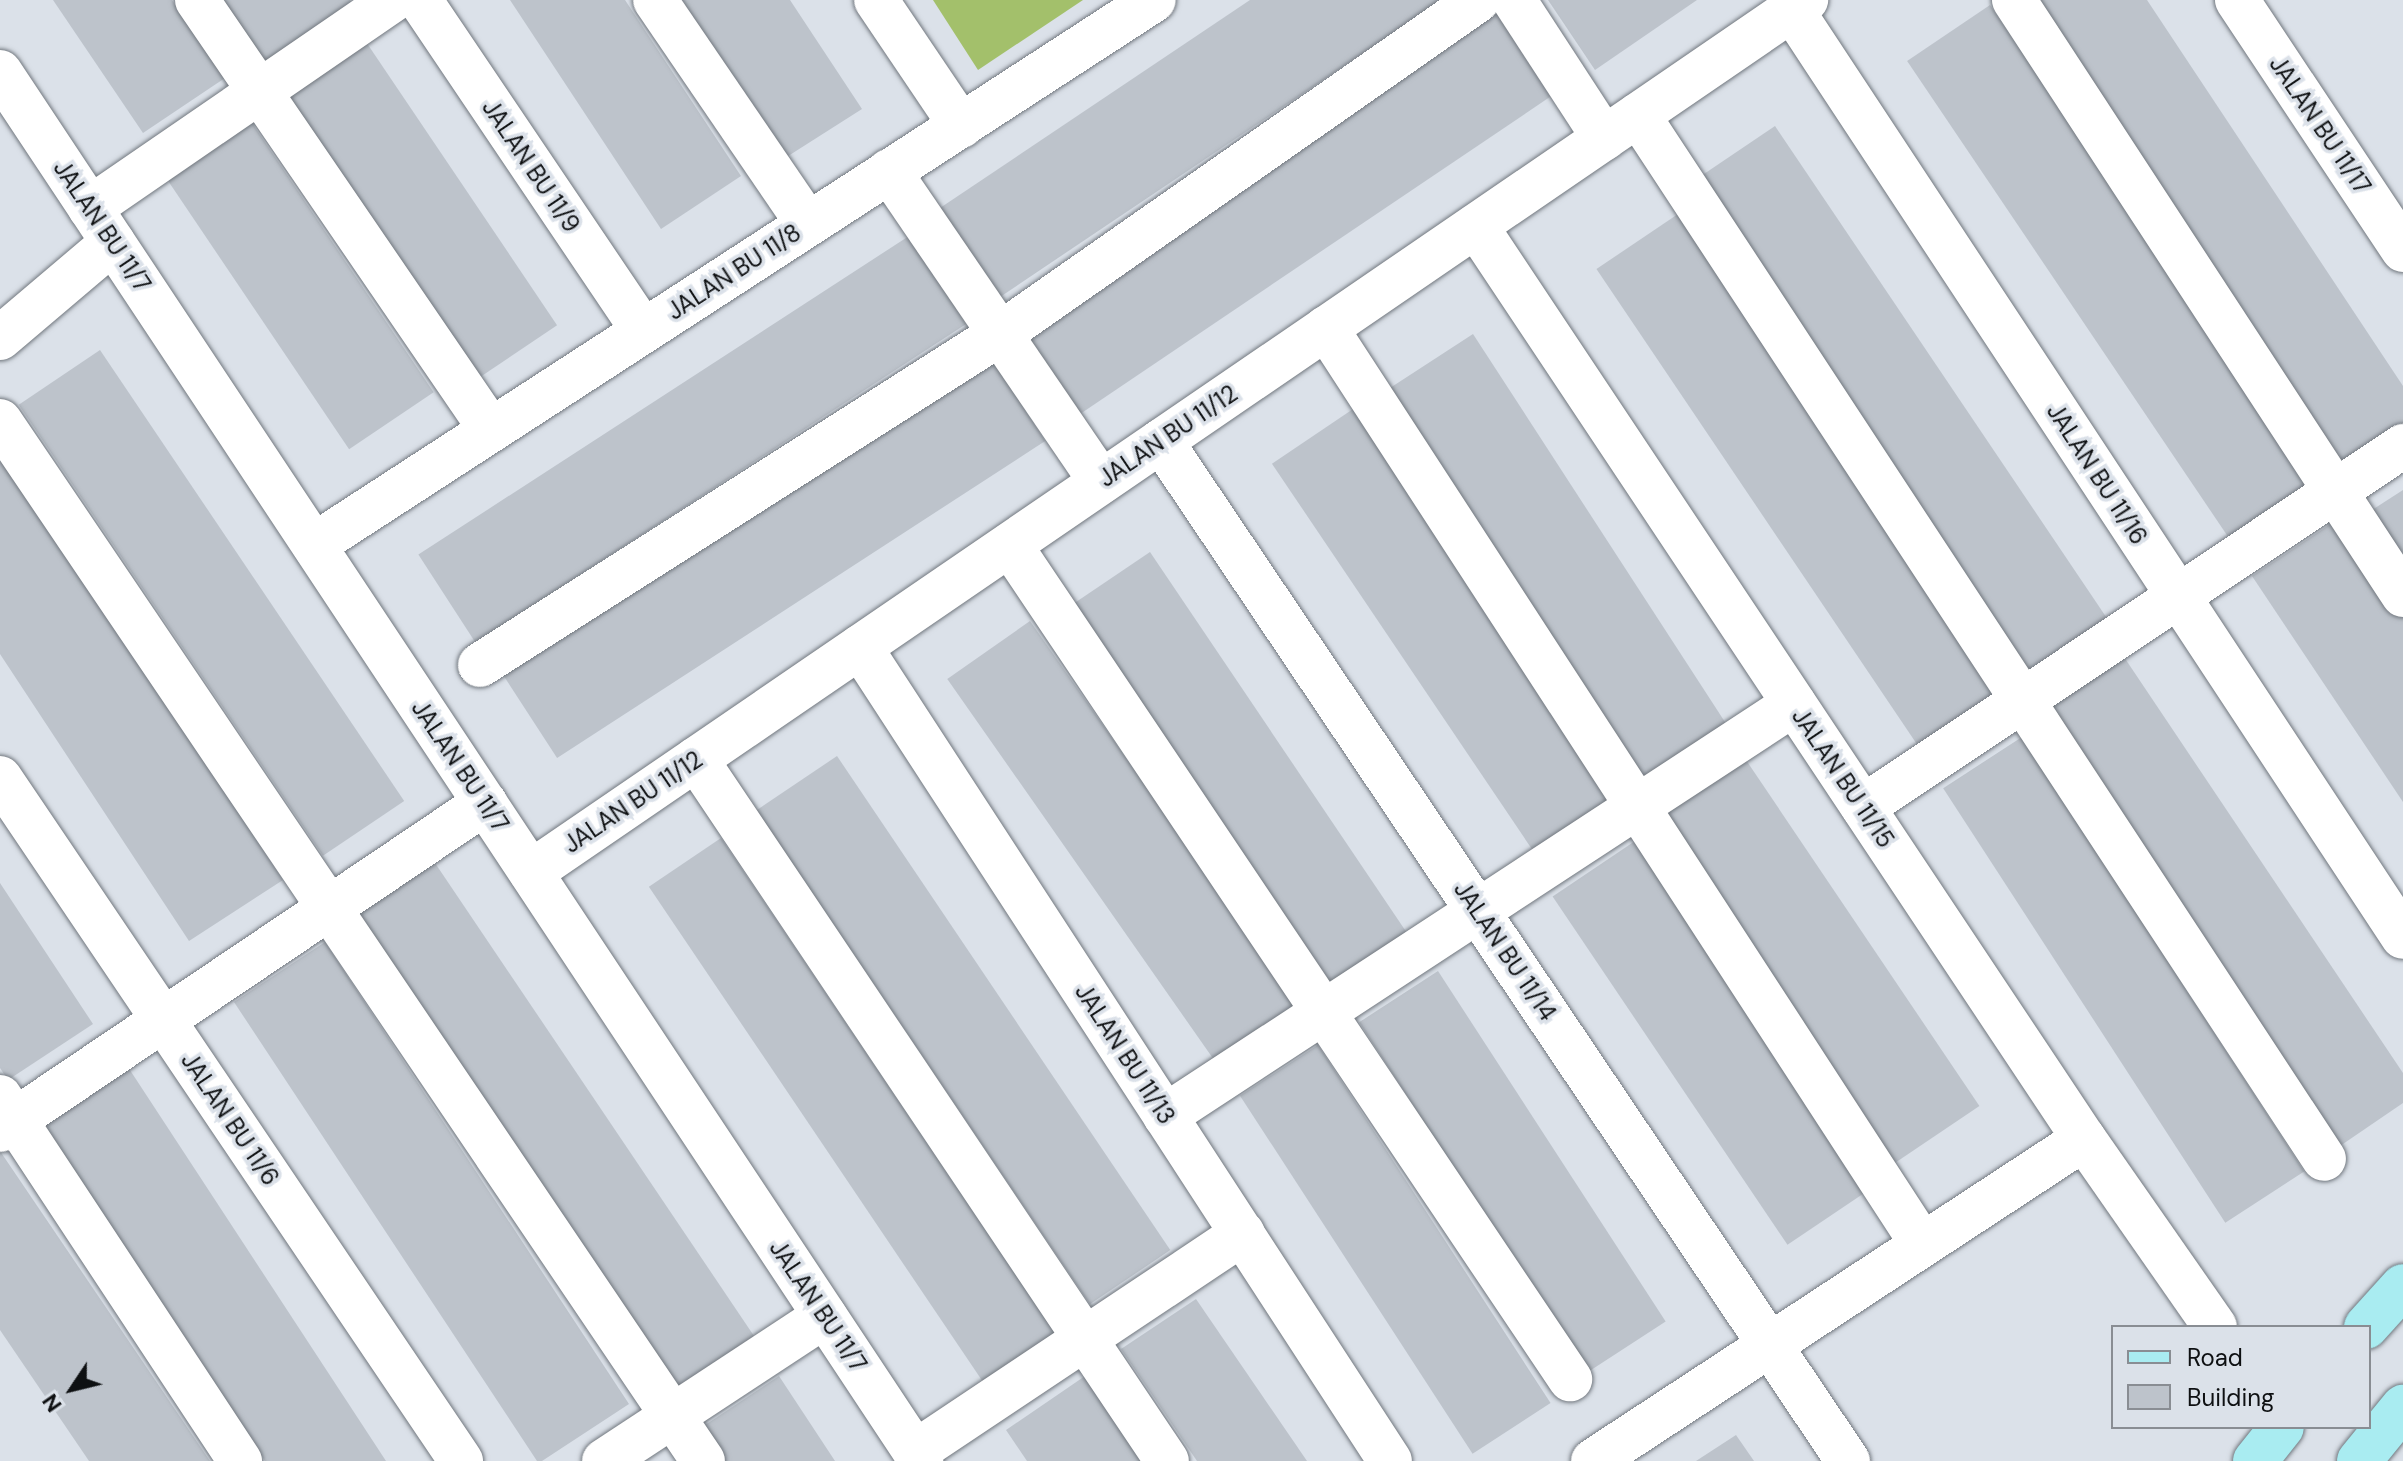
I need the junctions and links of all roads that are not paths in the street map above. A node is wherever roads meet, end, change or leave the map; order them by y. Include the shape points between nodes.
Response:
1 (197, 0) edge
2 (393, 0) edge
3 (420, 0) edge
4 (655, 0) edge
5 (876, 0) edge
6 (1154, 0) edge
7 (1478, 0) edge
8 (1514, 0) edge
9 (2014, 0) edge
10 (2237, 0) edge
11 (1799, 5) edge
12 (0, 72) edge
13 (259, 91) junction
14 (961, 126) junction
15 (1621, 126) junction
16 (889, 171) junction
17 (808, 224) junction
18 (101, 225) junction
19 (1476, 226) junction
20 (2403, 250) edge
21 (1326, 328) junction
22 (643, 331) junction
23 (1000, 334) junction
24 (0, 338) edge
25 (0, 421) edge
26 (491, 430) junction
27 (1161, 441) junction
28 (2403, 446) edge
29 (1101, 482) junction
30 (2336, 491) junction
31 (314, 545) junction
32 (1010, 545) junction
33 (2403, 595) edge
34 (2179, 597) junction
35 (860, 647) junction
36 (480, 665) dead end
37 (2024, 701) junction
38 (1794, 704) junction
39 (696, 759) junction
40 (0, 778) edge
41 (485, 803) junction
42 (1638, 807) junction
43 (1863, 807) junction
44 (531, 872) junction
45 (330, 908) junction
46 (1478, 911) junction
47 (2403, 937) edge
48 (1324, 1012) junction
49 (163, 1020) junction
50 (5, 1115) edge
51 (1165, 1116) junction
52 (2084, 1139) junction
53 (2324, 1159) dead end
54 (1243, 1233) junction
55 (1922, 1244) junction
56 (2403, 1286) edge
57 (825, 1316) junction
58 (2214, 1325) edge
59 (2368, 1325) edge
60 (1084, 1340) junction
61 (1770, 1345) junction
62 (1570, 1379) dead end
63 (2403, 1407) edge
64 (673, 1415) junction
65 (2280, 1429) edge
66 (918, 1456) edge
67 (1609, 1457) edge
68 (240, 1461) edge
69 (461, 1461) edge
70 (604, 1461) edge
71 (703, 1461) edge
72 (1167, 1461) edge
73 (1390, 1461) edge
74 (1848, 1461) edge
75 (2255, 1461) edge
76 (2359, 1461) edge

1 - 13 street
2 - 13 street
3 - 22 street, JALAN BU 11/9
4 - 17 street
5 - 14 street
6 - 14 street, JALAN BU 11/8
7 - 23 street
8 - 15 street
9 - 30 street
10 - 20 street, JALAN BU 11/17
11 - 15 street, JALAN BU 11/12
11 - 34 street, JALAN BU 11/16
12 - 18 street, JALAN BU 11/7
13 - 18 street
13 - 26 street
14 - 16 street, JALAN BU 11/8
15 - 19 street, JALAN BU 11/12
15 - 37 street
16 - 17 street, JALAN BU 11/8
16 - 23 street
17 - 22 street, JALAN BU 11/8
18 - 24 street
18 - 31 street, JALAN BU 11/7
19 - 21 street, JALAN BU 11/12
19 - 38 street, JALAN BU 11/15
21 - 27 street, JALAN BU 11/12
21 - 42 street
22 - 26 street, JALAN BU 11/8
23 - 29 street
23 - 36 street
25 - 45 street
26 - 31 street, JALAN BU 11/8
27 - 29 street, JALAN BU 11/12
27 - 46 street, JALAN BU 11/14
28 - 30 street
29 - 32 street, JALAN BU 11/12
30 - 33 street
30 - 34 street
31 - 41 street, JALAN BU 11/7
32 - 35 street, JALAN BU 11/12
32 - 48 street
34 - 37 street
34 - 47 street, JALAN BU 11/16
35 - 39 street, JALAN BU 11/12
35 - 51 street, JALAN BU 11/13
37 - 43 street
37 - 53 street
38 - 42 street
38 - 43 street, JALAN BU 11/15
39 - 44 street, JALAN BU 11/12
39 - 60 street
40 - 49 street, JALAN BU 11/6
41 - 44 street, JALAN BU 11/7
41 - 45 street
42 - 46 street
42 - 55 street
43 - 52 street, JALAN BU 11/15
44 - 57 street, JALAN BU 11/7
45 - 49 street
45 - 64 street
46 - 48 street
46 - 61 street, JALAN BU 11/14
48 - 51 street
48 - 62 street
49 - 50 street
49 - 69 street, JALAN BU 11/6
50 - 68 street
51 - 54 street, JALAN BU 11/13
52 - 55 street
52 - 58 street, JALAN BU 11/15
54 - 60 street
54 - 73 street, JALAN BU 11/13
55 - 61 street
56 - 59 main road
57 - 64 street
57 - 66 street, JALAN BU 11/7
60 - 66 street
60 - 72 street
61 - 67 street
61 - 74 street, JALAN BU 11/14
63 - 76 main road
64 - 70 street
64 - 71 street
65 - 75 main road

